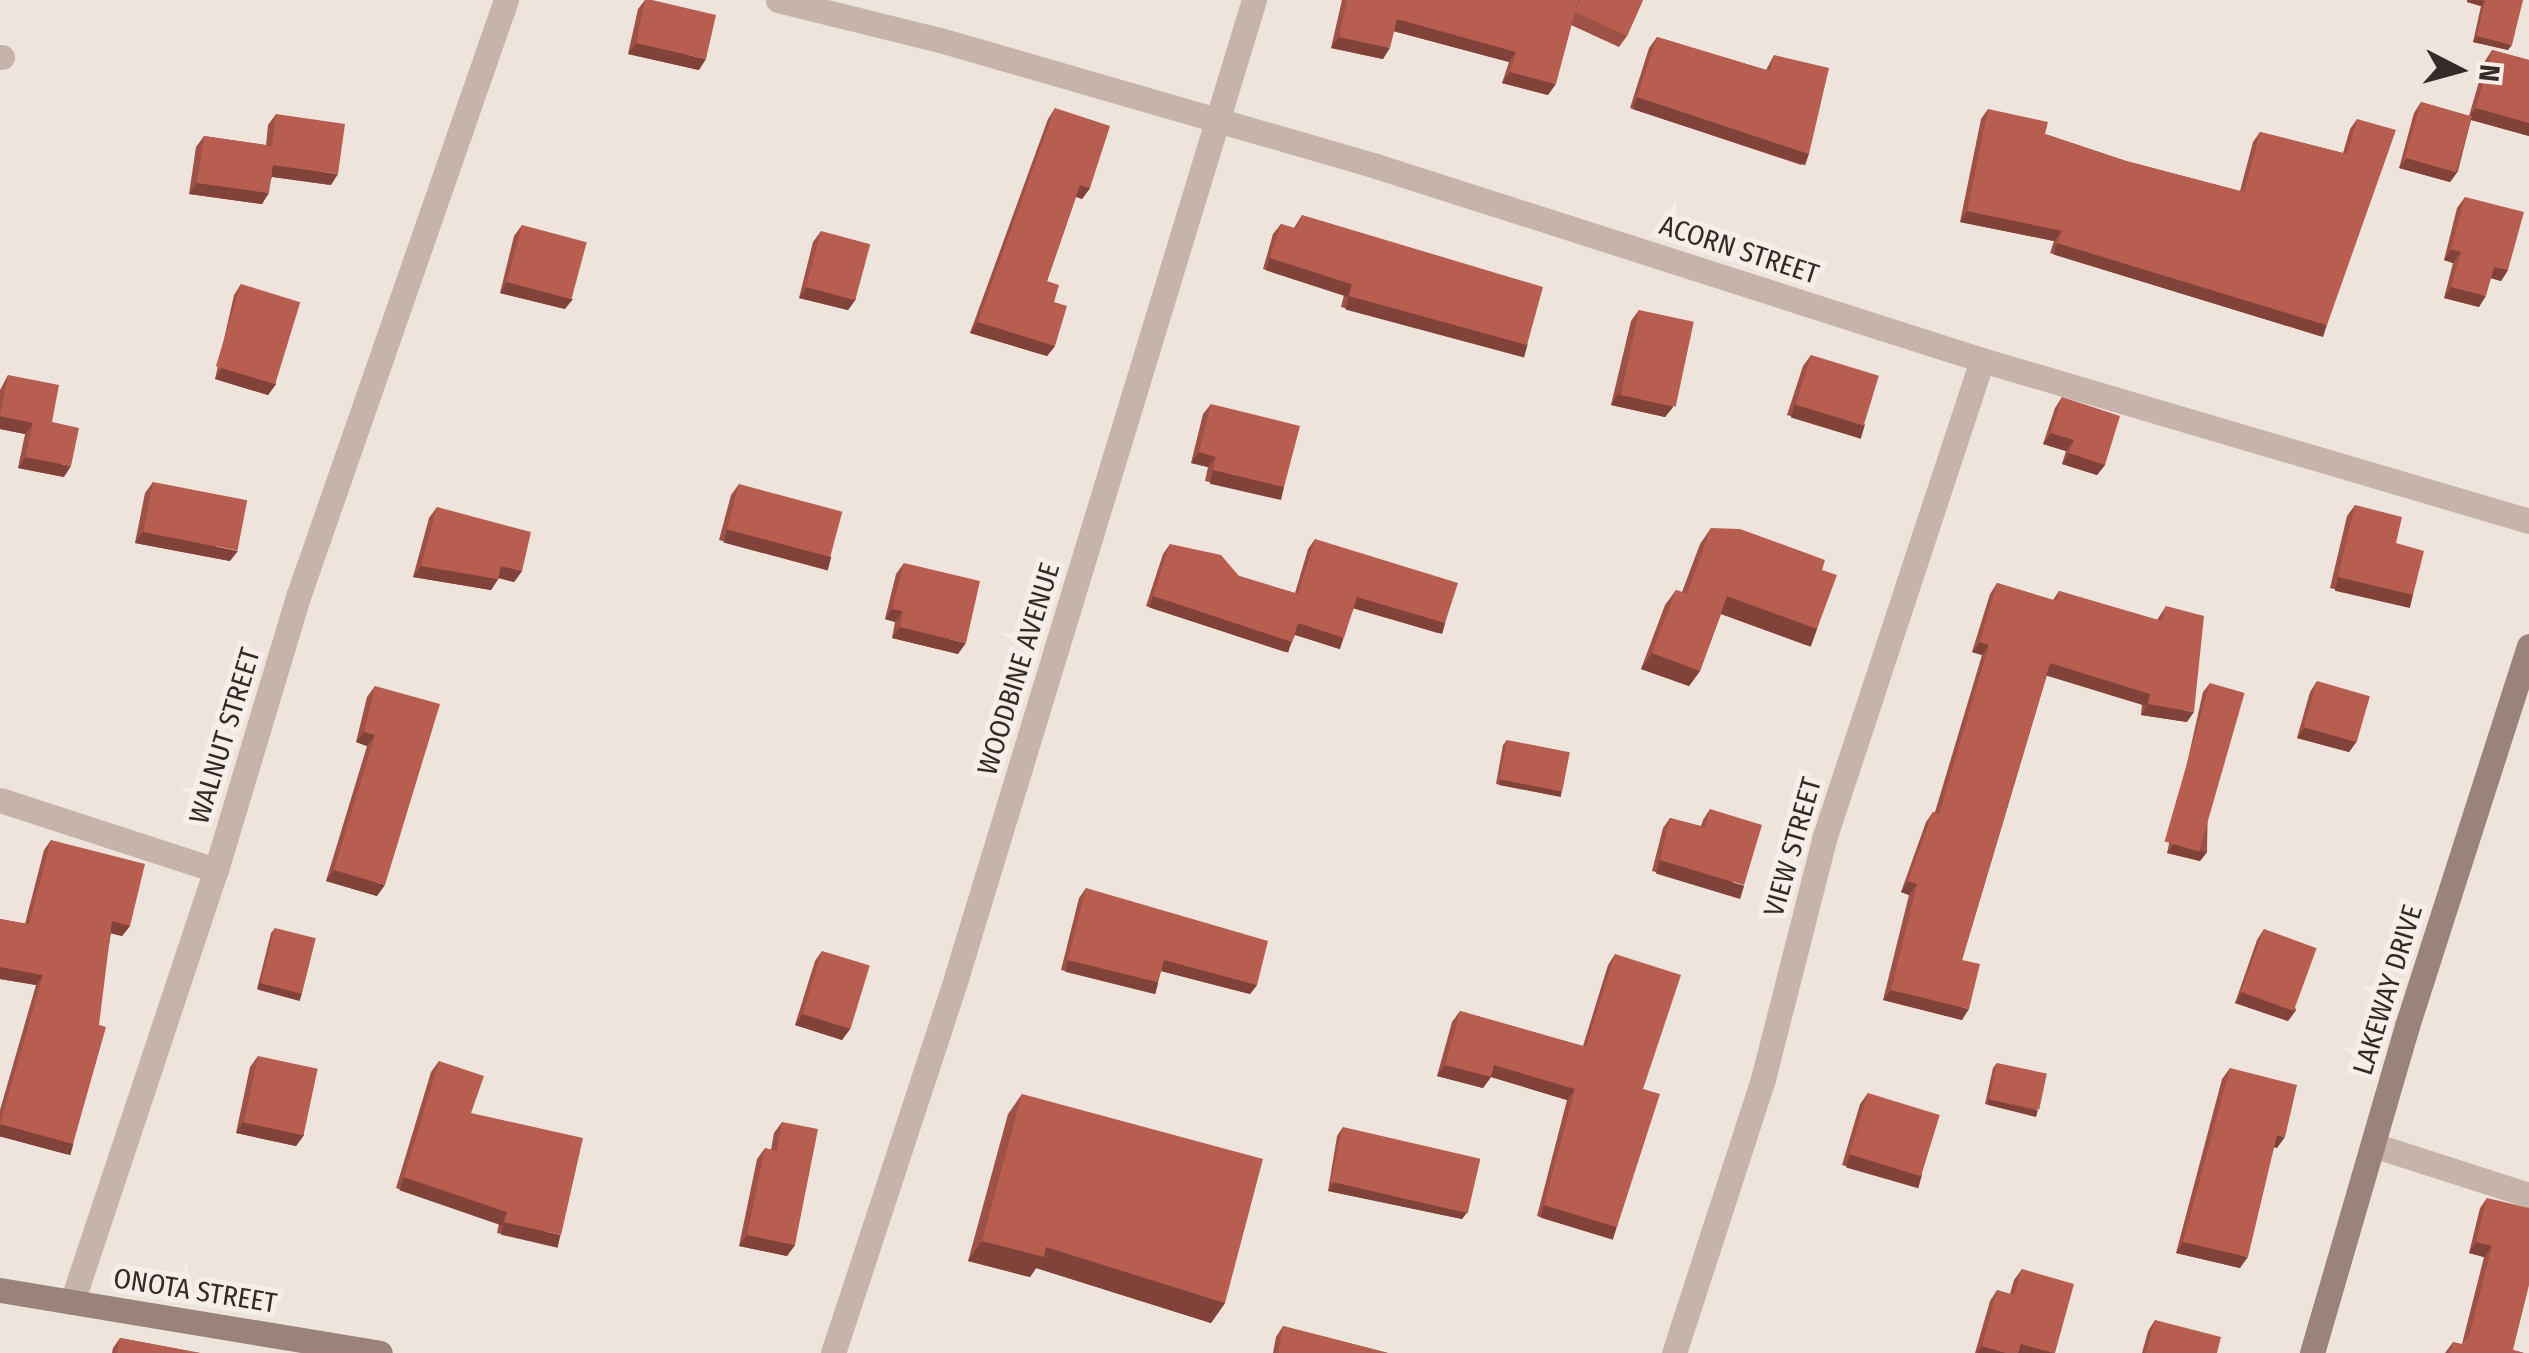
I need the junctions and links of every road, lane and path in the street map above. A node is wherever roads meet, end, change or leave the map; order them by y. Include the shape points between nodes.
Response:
1 (506, 0) edge
2 (778, 0) edge
3 (1254, 0) edge
4 (1218, 122) junction
5 (1982, 360) junction
6 (2529, 521) edge
7 (2529, 646) edge
8 (0, 800) edge
9 (216, 870) junction
10 (2373, 1145) junction
11 (2529, 1195) edge
12 (0, 1290) edge
13 (72, 1302) junction
14 (380, 1353) edge
15 (833, 1353) edge
16 (1674, 1353) edge
17 (2312, 1353) edge

1 - 9 street, WALNUT STREET via 299,594
2 - 4 street, ACORN STREET
3 - 4 street, WOODBINE AVENUE
4 - 5 street, ACORN STREET
4 - 15 street, WOODBINE AVENUE via 957,975
5 - 6 street, ACORN STREET
5 - 16 street, VIEW STREET via 1824,839 1763,1079
7 - 10 street, LAKEWAY DRIVE
8 - 9 street
9 - 13 street, WALNUT STREET
10 - 11 street
10 - 17 street, LAKEWAY DRIVE
12 - 13 street, ONOTA STREET
13 - 14 street, ONOTA STREET

